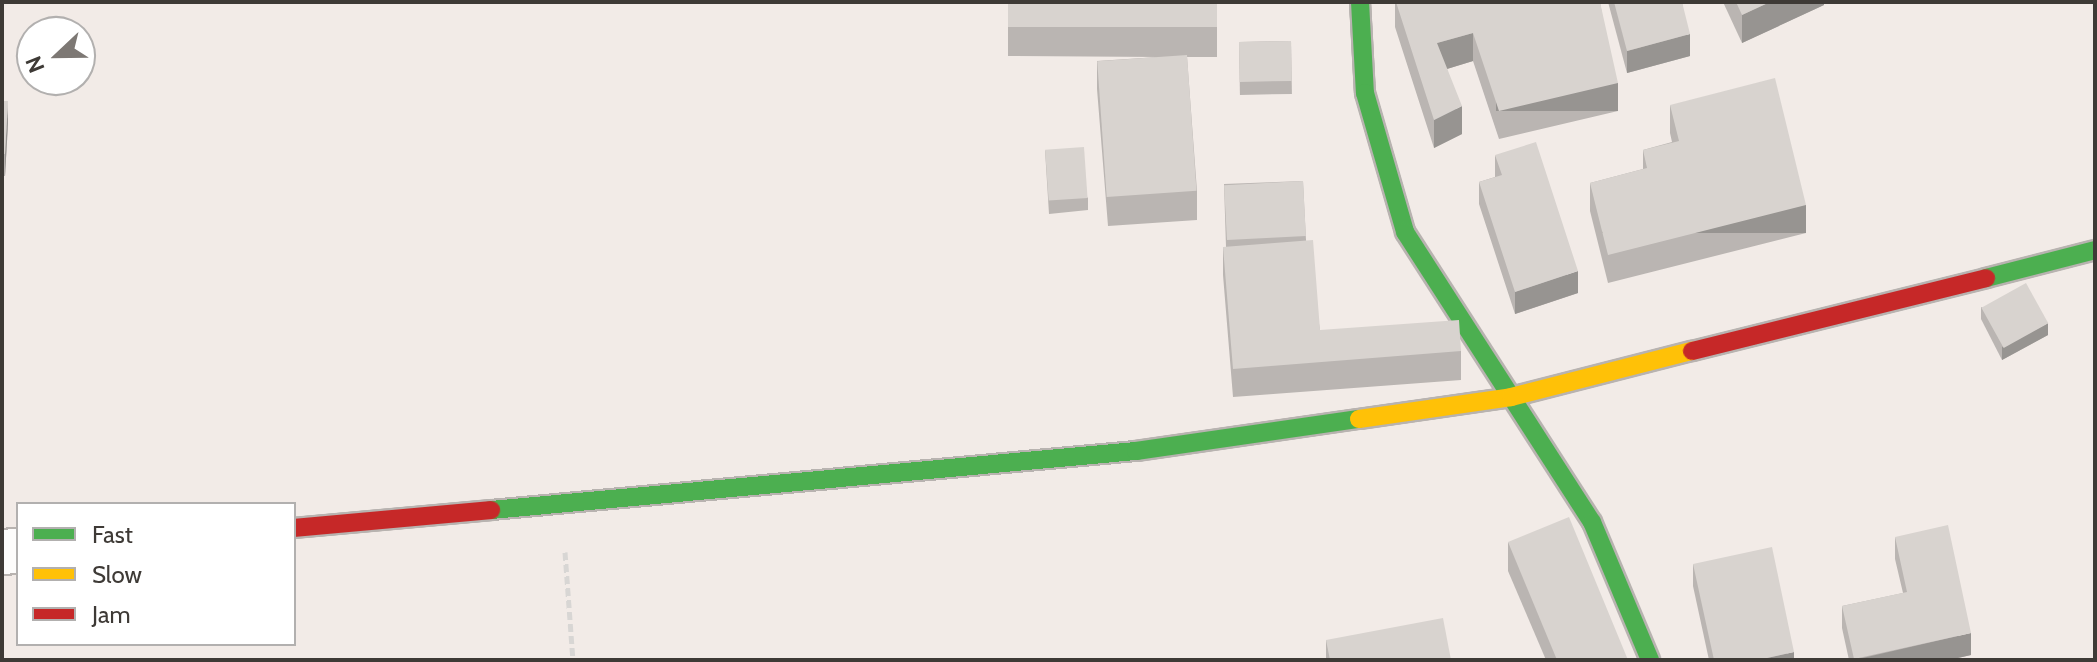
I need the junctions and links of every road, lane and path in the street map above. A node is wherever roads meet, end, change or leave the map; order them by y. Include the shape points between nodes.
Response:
1 (1360, 2) edge
2 (2095, 250) edge
3 (1511, 397) junction
4 (561, 507) junction
5 (296, 528) edge
6 (573, 660) edge
7 (1650, 660) edge

1 - 3 street via 1365,93 1405,232
2 - 3 street
3 - 4 street via 1136,451
3 - 7 street via 1592,522
4 - 5 street
4 - 6 path

